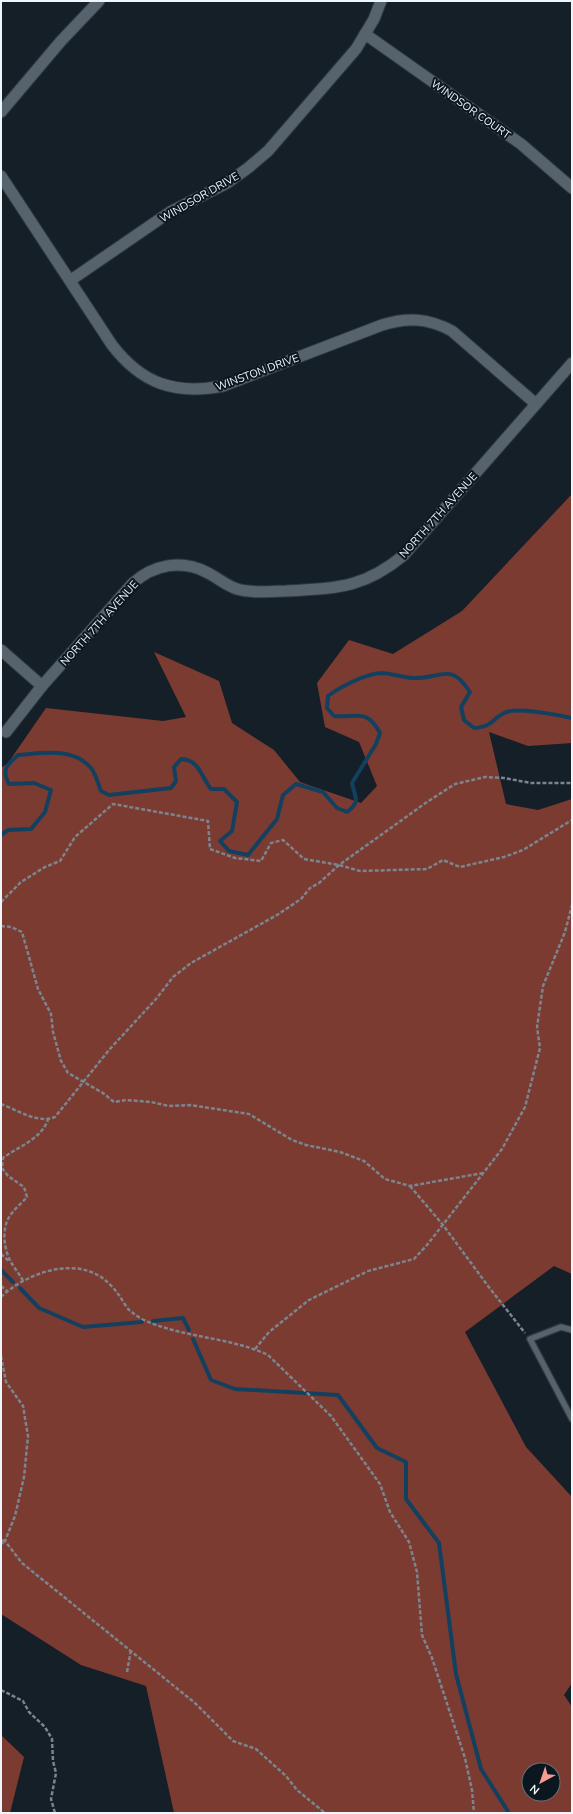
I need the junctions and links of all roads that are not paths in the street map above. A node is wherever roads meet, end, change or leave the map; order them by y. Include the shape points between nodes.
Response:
1 (99, 1) edge
2 (381, 1) edge
3 (365, 34) junction
4 (1, 112) edge
5 (1, 176) edge
6 (572, 188) edge
7 (71, 280) junction
8 (572, 363) edge
9 (536, 404) junction
10 (1, 650) edge
11 (42, 686) junction
12 (6, 732) dead end
13 (572, 1330) edge
14 (572, 1419) edge

1 - 4 street via 61,41
2 - 3 street, WINDSOR DRIVE
3 - 6 street, WINDSOR COURT via 521,144
3 - 7 street, WINDSOR DRIVE via 356,49 268,151 248,168 227,183 170,212
5 - 7 street, WINSTON DRIVE
7 - 9 street, WINSTON DRIVE via 122,358 148,378 167,386 183,390 203,390 223,386 382,325 410,319 439,324 452,331
8 - 9 street, NORTH 7TH AVENUE
9 - 11 street, NORTH 7TH AVENUE via 404,556 389,568 371,578 340,588 253,592 223,583 194,567 165,566 150,571 133,583
10 - 11 street
11 - 12 street, NORTH 7TH AVENUE
13 - 14 lane via 561,1327 530,1339

